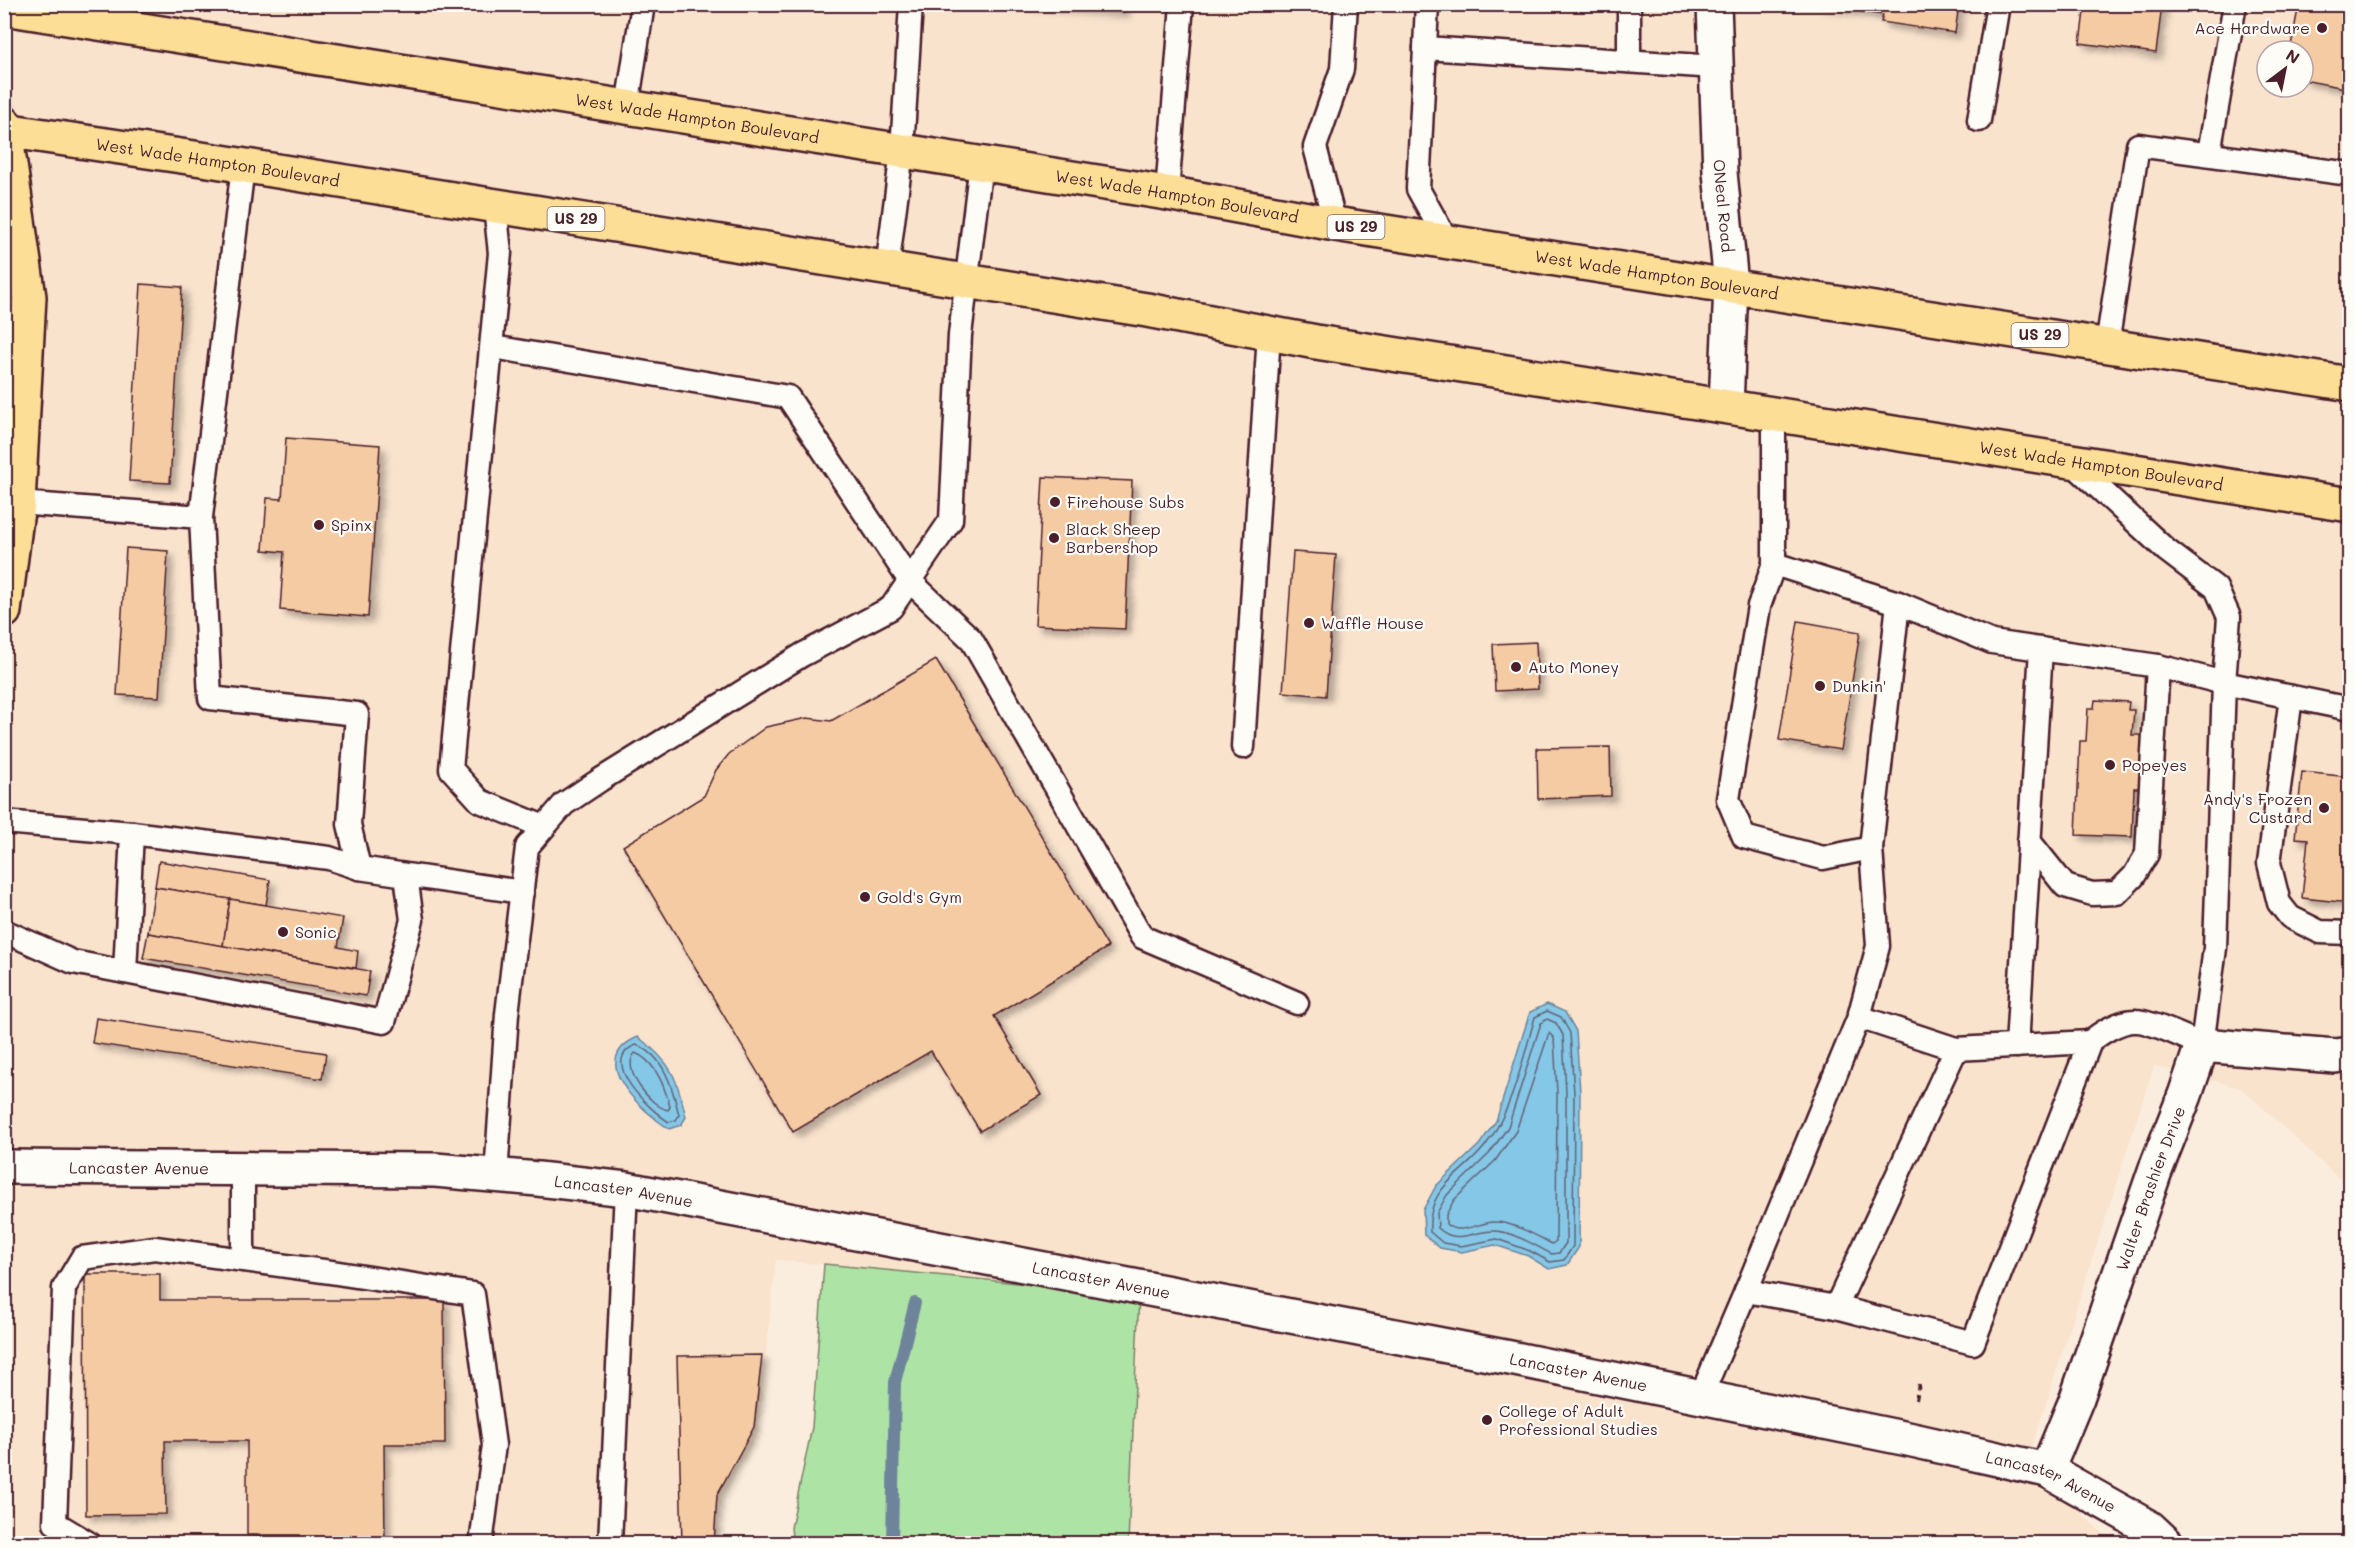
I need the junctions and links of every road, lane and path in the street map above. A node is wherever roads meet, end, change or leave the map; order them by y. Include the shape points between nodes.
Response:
1 (643, 4) edge
2 (911, 4) edge
3 (1182, 4) edge
4 (1346, 4) edge
5 (1427, 4) edge
6 (1629, 4) edge
7 (1714, 4) edge
8 (1998, 4) edge
9 (2235, 4) edge
10 (4, 8) edge
11 (1425, 48) junction
12 (1629, 61) junction
13 (1716, 67) junction
14 (627, 107) junction
15 (1979, 120) dead end
16 (4, 123) edge
17 (5, 130) edge
18 (902, 151) junction
19 (2210, 153) junction
20 (981, 163) junction
21 (243, 166) junction
22 (2349, 174) edge
23 (1167, 193) junction
24 (495, 206) junction
25 (1335, 224) junction
26 (1447, 241) junction
27 (887, 269) junction
28 (966, 281) junction
29 (1731, 285) junction
30 (1269, 333) junction
31 (2107, 345) junction
32 (493, 347) junction
33 (2349, 384) edge
34 (1726, 406) junction
35 (1774, 414) junction
36 (2069, 460) junction
37 (18, 503) junction
38 (2349, 505) edge
39 (201, 517) junction
40 (1774, 564) junction
41 (910, 581) junction
42 (1898, 603) junction
43 (4, 611) edge
44 (2041, 649) junction
45 (2158, 666) junction
46 (2224, 683) junction
47 (2291, 697) junction
48 (2349, 709) edge
49 (1243, 747) dead end
50 (4, 822) edge
51 (544, 827) junction
52 (132, 833) junction
53 (2029, 842) junction
54 (1871, 848) junction
55 (359, 868) junction
56 (406, 876) junction
57 (522, 892) junction
58 (4, 931) edge
59 (2349, 933) edge
60 (125, 972) junction
61 (1297, 1003) dead end
62 (1859, 1017) junction
63 (2090, 1042) junction
64 (2202, 1045) junction
65 (2017, 1046) junction
66 (1956, 1049) junction
67 (2349, 1054) edge
68 (4, 1167) edge
69 (243, 1169) junction
70 (496, 1175) junction
71 (626, 1190) junction
72 (243, 1260) junction
73 (1746, 1292) junction
74 (1836, 1306) junction
75 (1919, 1384) dead end
76 (1701, 1396) junction
77 (1916, 1400) dead end
78 (2047, 1470) junction
79 (90, 1544) edge
80 (481, 1544) edge
81 (610, 1544) edge
82 (2167, 1544) edge

1 - 14 lane
2 - 18 lane
3 - 23 lane
4 - 25 lane via 1342,69 1315,147
5 - 11 lane
6 - 12 lane
7 - 13 street, ONeal Road
8 - 15 lane
9 - 19 lane
10 - 14 main road, West Wade Hampton Boulevard / US 29
11 - 12 lane
11 - 26 lane via 1418,189
12 - 13 lane
13 - 29 street, ONeal Road via 1720,172
14 - 18 main road, West Wade Hampton Boulevard / US 29
16 - 17 main road
17 - 21 main road, West Wade Hampton Boulevard / US 29
17 - 37 main road via 29,297
18 - 20 main road, West Wade Hampton Boulevard / US 29
18 - 27 lane
19 - 22 lane
19 - 31 lane via 2138,145
20 - 23 main road, West Wade Hampton Boulevard / US 29
20 - 28 lane
21 - 24 main road, West Wade Hampton Boulevard / US 29
21 - 39 lane
23 - 25 main road, West Wade Hampton Boulevard / US 29
24 - 27 main road, West Wade Hampton Boulevard / US 29
24 - 32 lane via 500,253
25 - 26 main road, West Wade Hampton Boulevard / US 29
26 - 29 main road, West Wade Hampton Boulevard / US 29
27 - 28 main road, West Wade Hampton Boulevard / US 29
28 - 30 main road, West Wade Hampton Boulevard / US 29
28 - 41 lane via 951,520
29 - 31 main road, West Wade Hampton Boulevard / US 29
29 - 34 street, ONeal Road
30 - 34 main road, West Wade Hampton Boulevard / US 29
30 - 49 lane
31 - 33 main road, West Wade Hampton Boulevard / US 29
32 - 41 lane via 788,397
32 - 51 lane via 451,769 480,801
34 - 35 main road, West Wade Hampton Boulevard / US 29
35 - 36 main road, West Wade Hampton Boulevard / US 29
35 - 40 lane
36 - 38 main road, West Wade Hampton Boulevard / US 29
36 - 46 lane via 2166,550 2216,588 2229,617
37 - 39 lane
37 - 43 main road
39 - 55 lane via 210,698 357,714 349,824
40 - 42 lane
40 - 54 lane via 1759,606 1728,799 1744,837 1822,858
41 - 51 lane via 891,608 802,655 600,780 564,804
41 - 61 lane via 971,639 1142,937
42 - 44 lane via 1992,642
42 - 54 lane
44 - 45 lane
44 - 53 lane
45 - 46 lane
45 - 53 lane via 2147,854 2134,876 2117,892 2091,894 2065,886
46 - 47 lane
46 - 64 lane via 2215,948
47 - 48 lane
47 - 59 lane via 2270,863 2278,903 2290,917 2320,932
50 - 52 lane
51 - 57 lane via 527,847
52 - 55 lane via 328,858
52 - 60 lane
53 - 65 lane
54 - 62 lane via 1878,946
55 - 56 lane
56 - 57 lane
56 - 60 lane via 412,920 384,1022
57 - 70 lane via 507,1014
58 - 60 lane via 73,962
62 - 66 lane
62 - 73 lane
63 - 64 lane via 2101,1031 2135,1020
63 - 65 lane
63 - 74 lane via 1973,1343
64 - 67 street
64 - 78 street, Walter Brashier Drive via 2078,1398
65 - 66 lane
66 - 74 lane
68 - 69 street, Lancaster Avenue
69 - 70 street, Lancaster Avenue via 435,1170
69 - 72 lane
70 - 71 street, Lancaster Avenue
71 - 76 street, Lancaster Avenue
71 - 81 lane
72 - 79 lane via 155,1248 82,1258 64,1288 55,1523
72 - 80 lane via 473,1294 494,1445
73 - 74 lane
73 - 76 lane
75 - 77 path
76 - 78 street, Lancaster Avenue
78 - 82 street, Lancaster Avenue via 2150,1528

